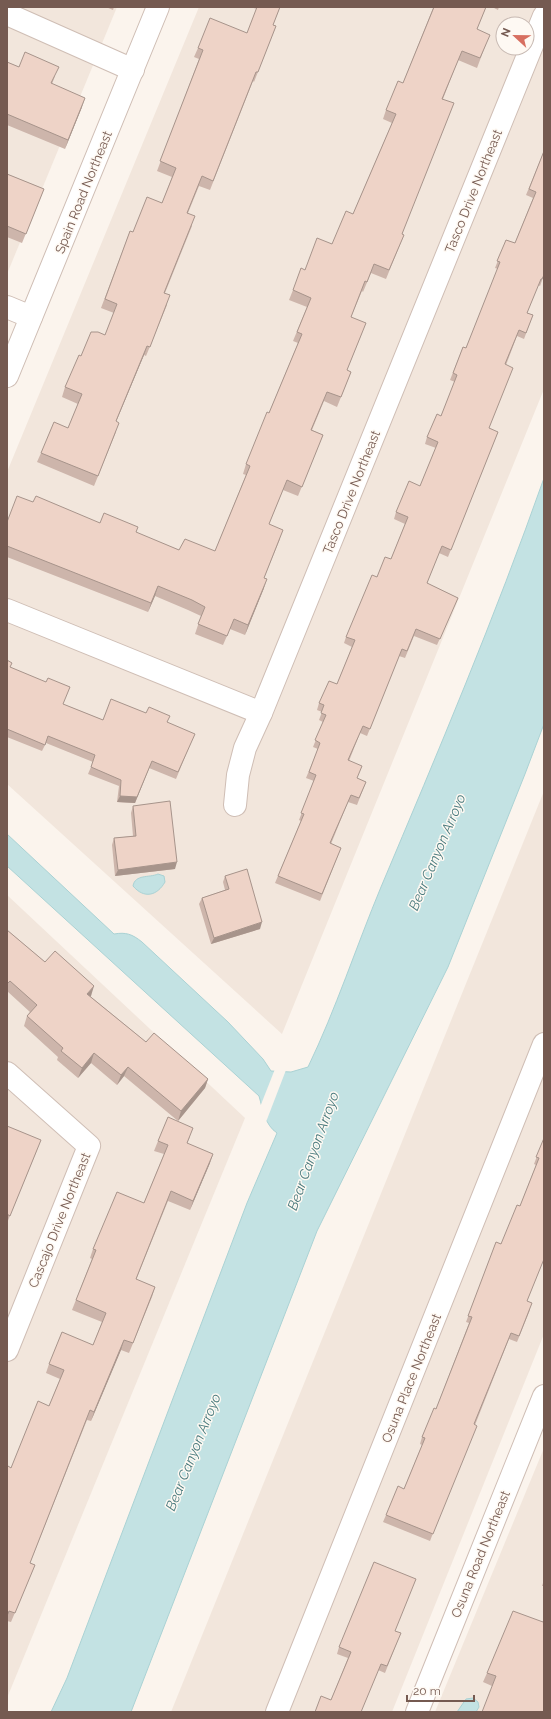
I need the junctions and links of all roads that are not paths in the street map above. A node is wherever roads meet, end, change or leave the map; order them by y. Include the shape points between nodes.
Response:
1 (158, 7) edge
2 (7, 14) edge
3 (544, 16) edge
4 (133, 70) junction
5 (7, 307) edge
6 (31, 317) junction
7 (7, 376) edge
8 (7, 610) edge
9 (261, 713) junction
10 (235, 805) dead end
11 (544, 1044) edge
12 (7, 1073) edge
13 (7, 1350) edge
14 (544, 1396) edge
15 (277, 1712) edge
16 (417, 1712) edge

1 - 4 street, Spain Road Northeast
2 - 4 street
3 - 9 street, Tasco Drive Northeast
4 - 6 street, Spain Road Northeast
5 - 6 street
6 - 7 street, Spain Road Northeast
8 - 9 street
9 - 10 street, Tasco Drive Northeast via 245,748 238,775
11 - 15 street, Osuna Place Northeast
12 - 13 street, Cascajo Drive Northeast via 89,1146
14 - 16 street, Osuna Road Northeast

